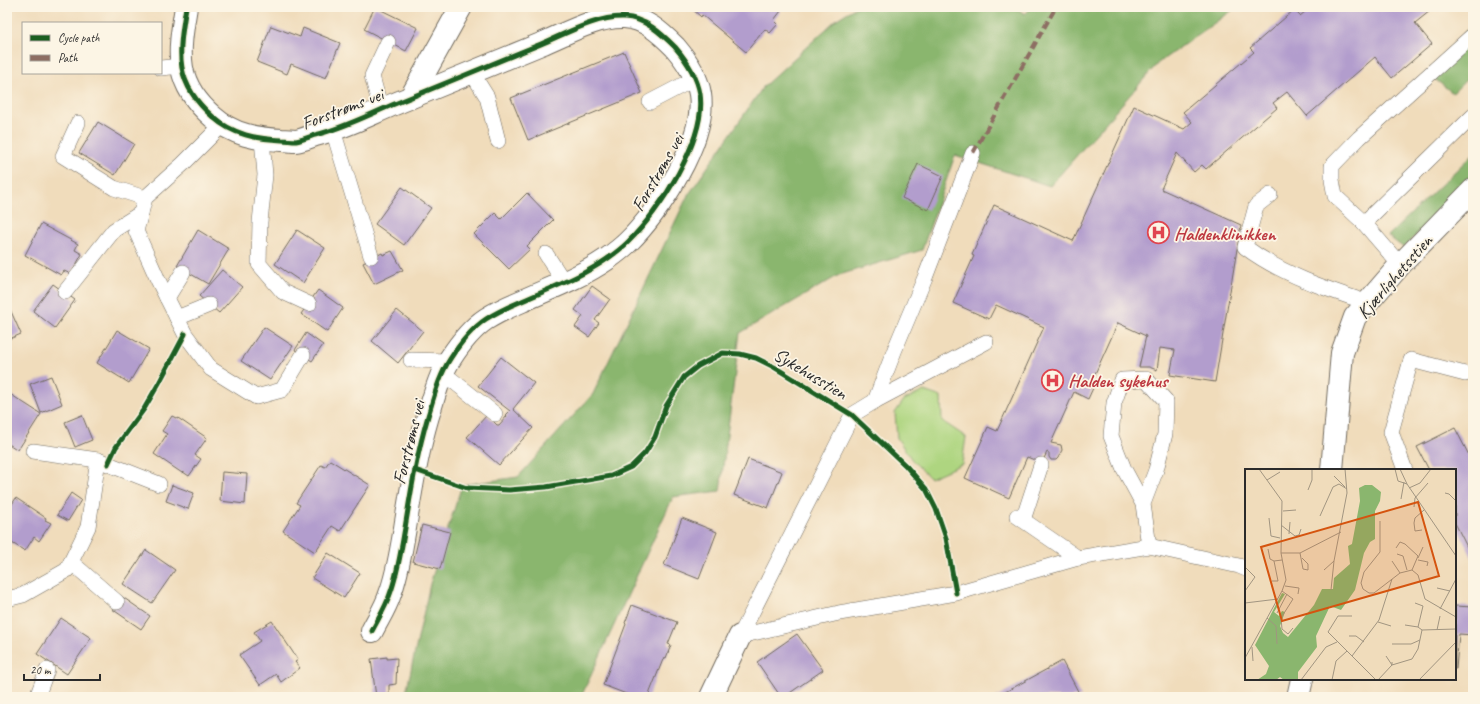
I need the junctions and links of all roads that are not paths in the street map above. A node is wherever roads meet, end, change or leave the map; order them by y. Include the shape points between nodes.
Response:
1 (186, 7) edge
2 (461, 7) edge
3 (1473, 35) edge
4 (388, 42) dead end
5 (171, 67) edge
6 (472, 73) junction
7 (696, 78) junction
8 (411, 97) junction
9 (650, 102) dead end
10 (381, 110) junction
11 (1473, 116) edge
12 (78, 123) dead end
13 (222, 125) junction
14 (333, 130) junction
15 (262, 139) junction
16 (498, 140) dead end
17 (973, 153) dead end
18 (1270, 195) dead end
19 (145, 198) junction
20 (1469, 199) edge
21 (141, 213) junction
22 (1364, 224) junction
23 (546, 254) dead end
24 (371, 256) dead end
25 (1400, 265) junction
26 (183, 272) dead end
27 (564, 282) junction
28 (65, 292) dead end
29 (167, 298) junction
30 (1369, 303) junction
31 (309, 304) dead end
32 (209, 305) dead end
33 (177, 318) junction
34 (986, 342) dead end
35 (303, 355) dead end
36 (411, 360) dead end
37 (445, 367) junction
38 (1465, 374) dead end
39 (875, 401) junction
40 (495, 414) dead end
41 (33, 452) dead end
42 (98, 460) junction
43 (1041, 465) dead end
44 (1332, 469) edge
45 (1405, 469) edge
46 (159, 484) dead end
47 (1143, 504) junction
48 (1149, 546) junction
49 (1078, 558) junction
50 (71, 562) junction
51 (1245, 568) edge
52 (7, 599) edge
53 (117, 602) dead end
54 (372, 631) dead end
55 (740, 636) junction
56 (48, 670) dead end
57 (1302, 680) edge
58 (37, 697) edge
59 (712, 697) edge
60 (1298, 697) edge

1 - 5 street, Forstrøms vei via 181,40
2 - 8 street
3 - 22 lane via 1359,138 1332,166 1335,196
4 - 10 lane via 372,76
5 - 13 street, Forstrøms vei via 203,109
6 - 7 street, Forstrøms vei via 583,26 605,19 625,17 640,20 652,27 686,60
6 - 8 street, Forstrøms vei
6 - 16 lane via 488,97
7 - 9 lane
7 - 27 street, Forstrøms vei via 700,95 700,117 696,134 678,173 661,201 626,244 590,270
8 - 10 street, Forstrøms vei
10 - 14 street, Forstrøms vei
11 - 22 lane
12 - 19 lane via 63,156 114,188
13 - 15 street, Forstrøms vei via 237,133
13 - 19 lane
14 - 15 street, Forstrøms vei via 296,141
14 - 24 lane
15 - 31 lane via 265,176 259,264 283,292
17 - 39 lane
18 - 30 lane via 1256,206 1245,247 1257,256 1312,284
19 - 21 lane
20 - 25 street, Kjærlighetsstien
21 - 28 lane via 114,230
21 - 29 lane via 136,231
22 - 25 lane
23 - 27 lane
25 - 30 street, Kjærlighetsstien
26 - 29 lane
27 - 37 street, Forstrøms vei via 485,320 465,338
29 - 33 lane
30 - 44 street, Kjærlighetsstien via 1356,317 1342,353
32 - 33 lane
33 - 35 lane via 185,334 210,368 256,397 282,390
34 - 39 lane
36 - 37 lane
37 - 40 lane
37 - 54 street, Forstrøms vei via 432,400 423,434 397,572 390,595
38 - 45 lane via 1411,360 1391,432
39 - 55 lane via 852,415
41 - 42 lane
42 - 46 lane
42 - 50 lane via 88,527
43 - 49 lane via 1020,518
47 - 47 lane via 1156,470 1165,434 1166,401 1146,379 1122,380 1114,403 1111,436 1124,469
47 - 48 lane
48 - 49 lane
48 - 51 lane
49 - 55 lane via 956,593 839,614
50 - 52 lane via 67,570 22,596
50 - 53 lane
55 - 59 street
56 - 58 lane
57 - 60 street

